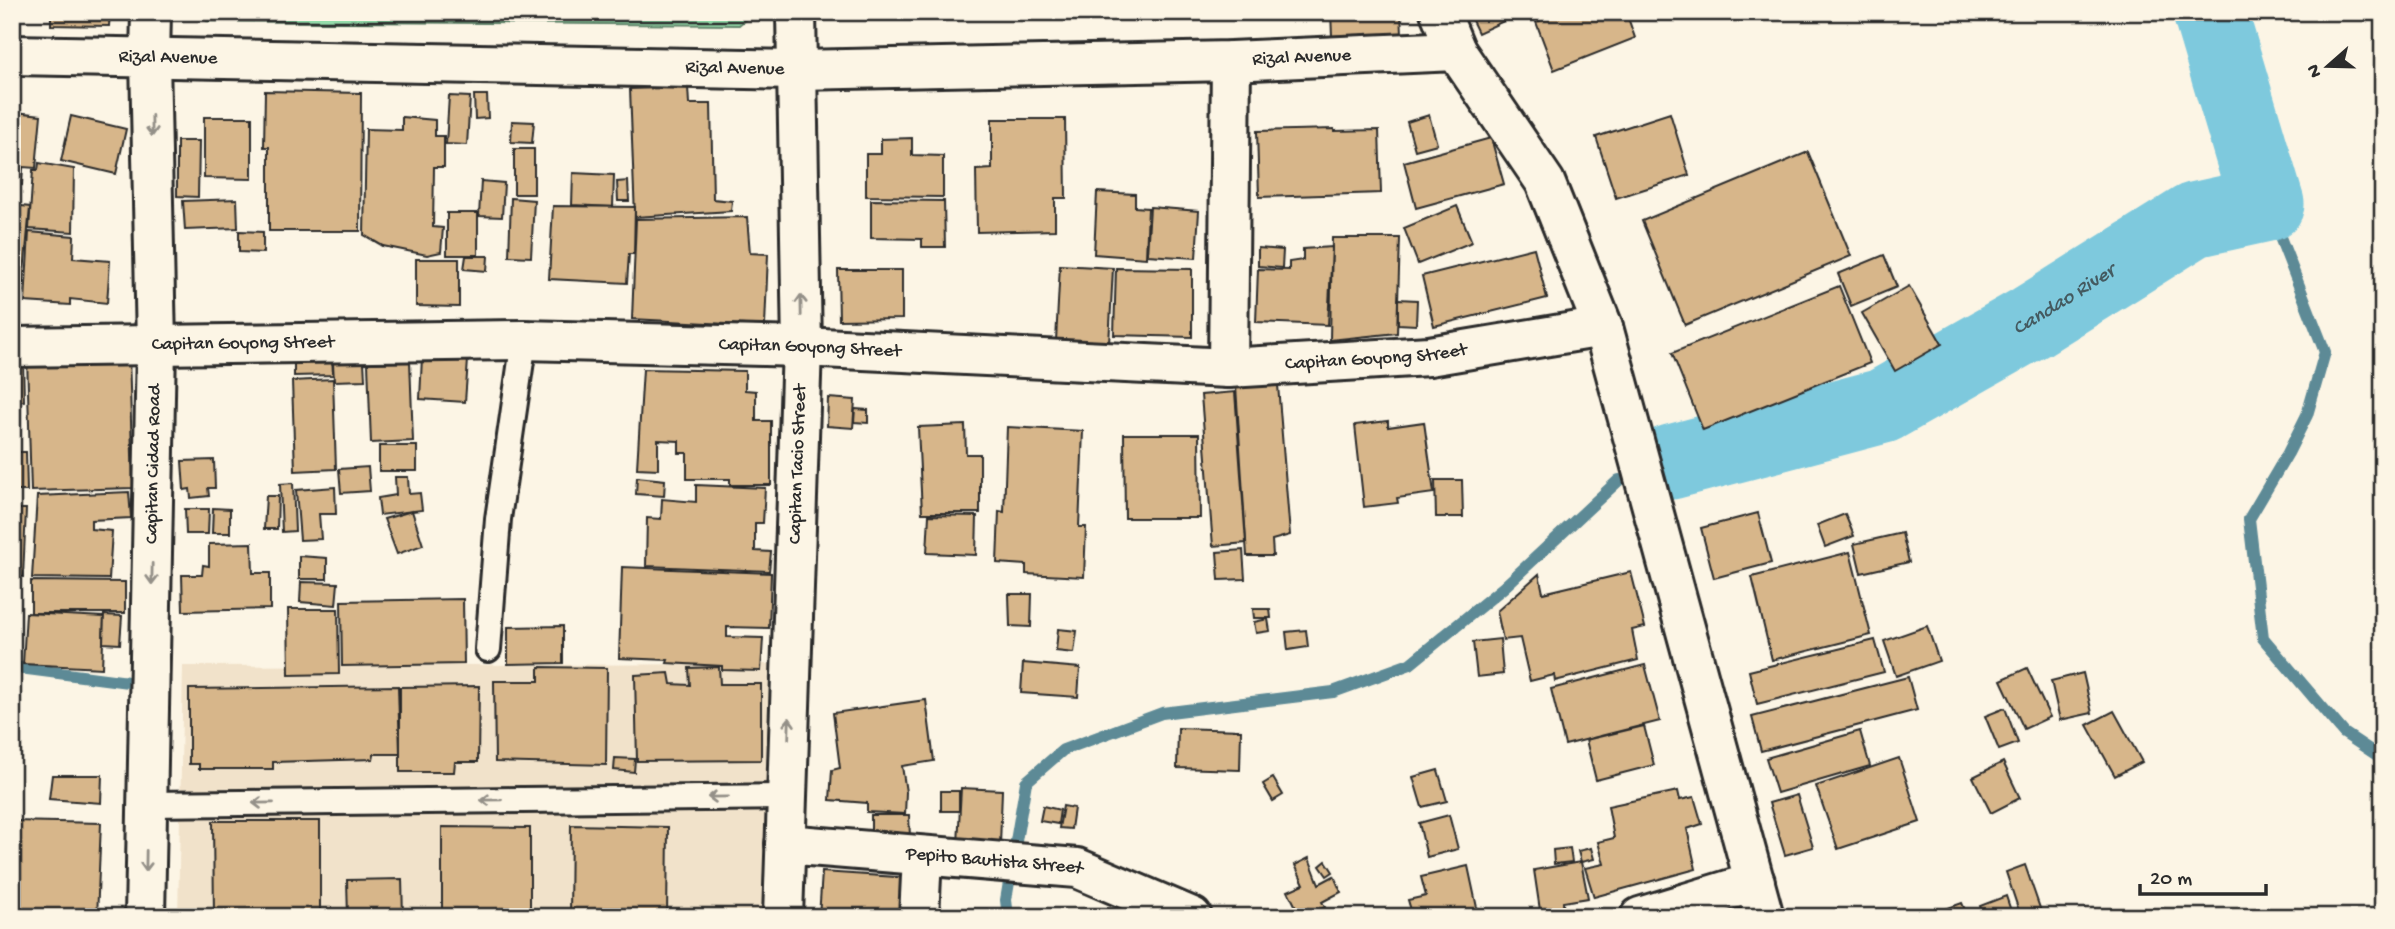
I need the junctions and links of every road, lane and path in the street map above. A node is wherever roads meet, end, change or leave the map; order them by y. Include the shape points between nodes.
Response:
1 (151, 12) edge
2 (796, 12) edge
3 (1440, 12) edge
4 (1456, 51) junction
5 (12, 55) edge
6 (150, 58) junction
7 (1231, 61) junction
8 (798, 70) junction
9 (1603, 327) junction
10 (524, 340) junction
11 (156, 345) junction
12 (12, 347) edge
13 (802, 347) junction
14 (1228, 368) junction
15 (488, 649) dead end
16 (787, 797) junction
17 (147, 804) junction
18 (785, 844) junction
19 (922, 856) junction
20 (1760, 899) edge
21 (145, 917) edge
22 (783, 917) edge
23 (919, 917) edge
24 (1192, 917) edge
25 (1640, 917) edge

1 - 6 street, Capitan Cidad Road
2 - 8 street, Capitan Tacio Street
3 - 4 street
4 - 7 street, Rizal Avenue
4 - 9 street via 1545,182
5 - 6 street, Rizal Avenue
6 - 8 street, Rizal Avenue
6 -> 11 street, Capitan Cidad Road
7 - 8 street, Rizal Avenue
7 - 14 street
13 -> 8 street, Capitan Tacio Street
9 - 14 street, Capitan Goyong Street via 1429,356
9 - 20 street
10 - 11 street, Capitan Goyong Street
10 - 13 street, Capitan Goyong Street
10 - 15 lane via 498,519
11 - 12 street, Capitan Goyong Street
11 -> 17 street, Capitan Cidad Road
13 - 14 street, Capitan Goyong Street
16 -> 13 street, Capitan Tacio Street
16 -> 17 lane
16 - 18 street, Capitan Tacio Street
17 -> 21 street, Capitan Cidad Road
18 - 19 street, Pepito Bautista Street
18 - 22 street, Capitan Tacio Street
19 - 23 street
19 - 24 street, Pepito Bautista Street via 1077,868
20 - 25 street

